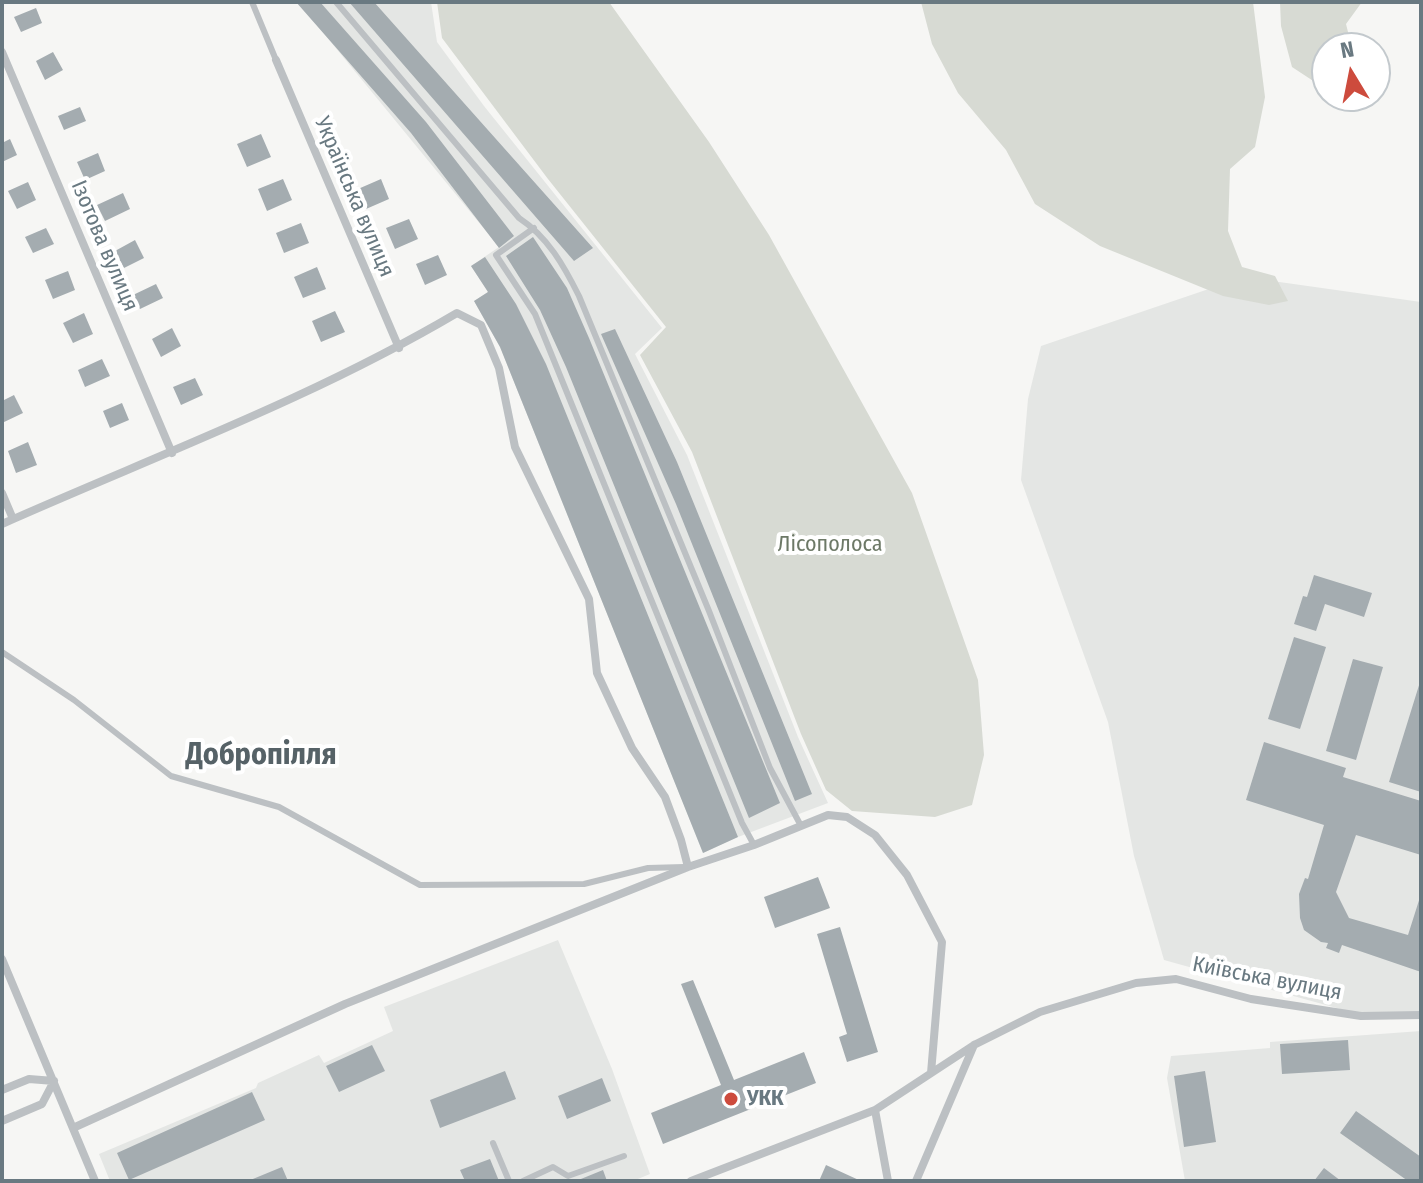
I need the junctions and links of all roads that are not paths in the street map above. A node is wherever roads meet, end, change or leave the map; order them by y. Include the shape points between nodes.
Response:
1 (252, 2) edge
2 (336, 2) edge
3 (2, 52) edge
4 (276, 60) joint
5 (534, 228) junction
6 (399, 348) junction
7 (172, 453) junction
8 (2, 493) edge
9 (13, 519) junction
10 (2, 524) edge
11 (2, 652) edge
12 (800, 824) junction
13 (754, 845) junction
14 (688, 867) junction
15 (2, 959) edge
16 (1421, 1015) edge
17 (974, 1045) junction
18 (931, 1073) junction
19 (54, 1081) junction
20 (2, 1090) edge
21 (875, 1110) junction
22 (2, 1121) edge
23 (73, 1128) junction
24 (493, 1143) dead end
25 (624, 1156) dead end
26 (542, 1172) junction
27 (95, 1181) edge
28 (509, 1181) edge
29 (523, 1181) edge
30 (546, 1181) edge
31 (691, 1181) edge
32 (888, 1181) edge
33 (916, 1181) edge

1 - 4 lane
2 - 5 lane via 519,218
3 - 7 street, Ізотова вулиця
4 - 6 street, Українська вулиця
5 - 12 lane via 563,264 579,296 770,768
5 - 13 lane via 496,255 535,314
6 - 7 street
6 - 14 street via 457,313 481,325 499,368 515,447 589,599 597,673 632,748 665,797
7 - 9 street
8 - 9 street
9 - 10 street
11 - 14 lane via 171,776 279,807 420,885 584,884 648,868
12 - 13 street
12 - 18 street via 828,815 847,817 875,835 907,875 942,942
13 - 14 street
14 - 23 street via 345,1004
15 - 19 street
16 - 17 street, Київська вулиця via 1369,1017 1251,999 1176,979 1136,983 1040,1012
17 - 18 street, Київська вулиця
17 - 33 street
18 - 21 street, Київська вулиця
19 - 20 street via 29,1079
19 - 22 street via 42,1104
19 - 23 street
21 - 31 street, Київська вулиця
21 - 32 street
23 - 27 street
24 - 28 lane
25 - 26 lane via 568,1176 553,1167
26 - 29 lane
26 - 30 lane

